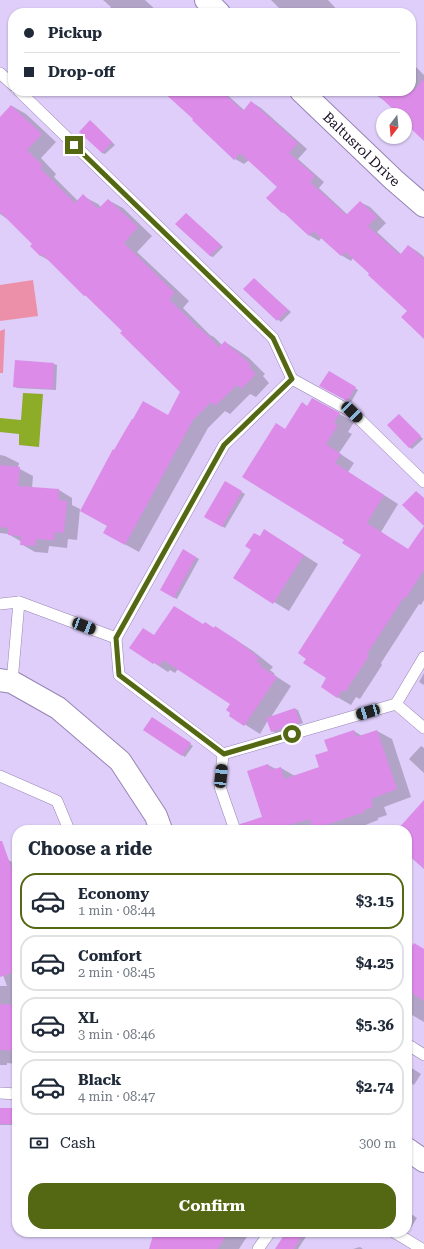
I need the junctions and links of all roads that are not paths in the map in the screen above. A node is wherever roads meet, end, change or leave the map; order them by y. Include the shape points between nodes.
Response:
1 (206, 0) edge
2 (214, 8) edge
3 (0, 73) edge
4 (8, 80) edge
5 (24, 96) edge
6 (306, 96) edge
7 (424, 206) edge
8 (292, 379) junction
9 (424, 482) edge
10 (19, 602) junction
11 (0, 604) edge
12 (116, 638) junction
13 (424, 656) edge
14 (6, 681) edge
15 (396, 704) junction
16 (424, 728) edge
17 (224, 754) junction
18 (0, 776) edge
19 (67, 825) edge
20 (159, 825) edge
21 (233, 825) edge
22 (412, 1047) edge
23 (424, 1055) edge
24 (0, 1093) edge
25 (12, 1094) edge
26 (412, 1153) edge
27 (424, 1161) edge
28 (266, 1237) edge
29 (402, 1237) edge
30 (258, 1249) edge
31 (422, 1249) edge

1 - 2 street
3 - 4 lane
5 - 8 lane via 273,338
6 - 7 street, Baltusrol Drive
8 - 9 lane via 352,412
8 - 12 lane via 224,445
10 - 11 lane
10 - 12 lane
10 - 14 lane
12 - 17 lane via 119,675
13 - 15 lane
14 - 20 street via 58,708 120,761
15 - 16 lane
15 - 17 lane
17 - 21 lane via 220,787
18 - 19 lane via 56,801
22 - 23 lane
24 - 25 lane
26 - 27 street
28 - 30 lane
29 - 31 lane

